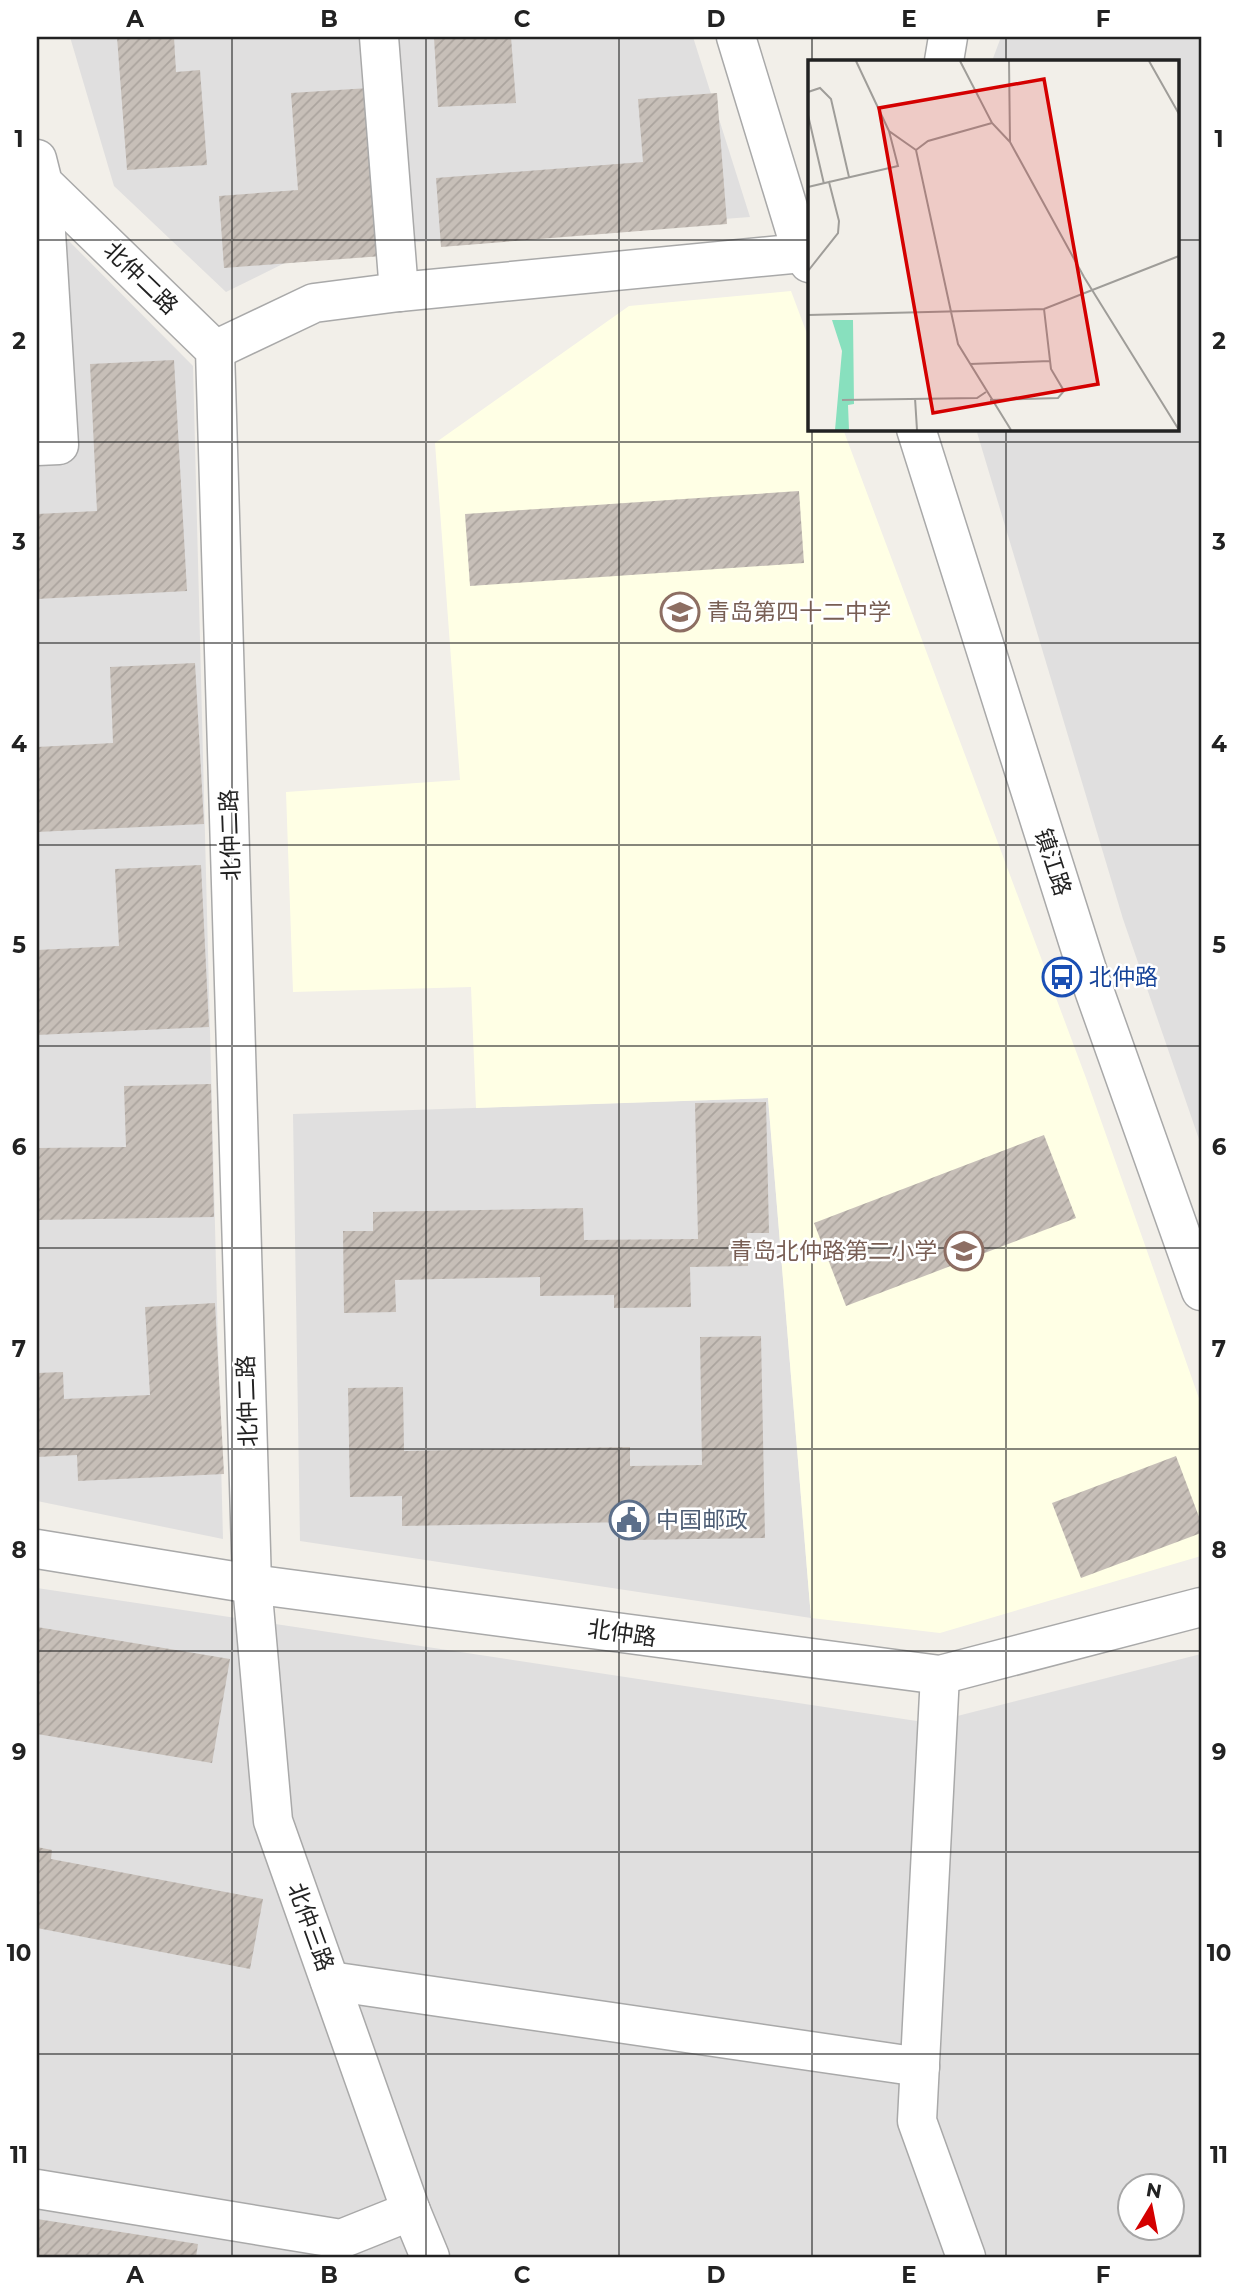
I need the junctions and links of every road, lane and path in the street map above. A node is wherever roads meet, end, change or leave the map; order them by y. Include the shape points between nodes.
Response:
1 (379, 37) edge
2 (737, 37) edge
3 (948, 37) edge
4 (944, 60) edge
5 (40, 171) edge
6 (806, 258) edge
7 (399, 292) junction
8 (215, 350) junction
9 (916, 430) edge
10 (37, 446) edge
11 (1201, 1291) edge
12 (37, 1549) edge
13 (252, 1584) junction
14 (1201, 1607) edge
15 (940, 1675) junction
16 (330, 1981) junction
17 (920, 2067) junction
18 (37, 2189) edge
19 (411, 2211) junction
20 (430, 2257) edge
21 (966, 2257) edge

1 - 7 street
2 - 6 street
3 - 4 street
5 - 8 street, 北仲二路
5 - 10 street via 59,445
6 - 7 street
7 - 8 street via 314,303
8 - 13 street, 北仲二路
9 - 11 street, 镇江路 via 1088,976
12 - 13 street, 北仲路
13 - 15 street, 北仲路
13 - 16 street, 北仲三路 via 273,1821
14 - 15 street, 北仲路
15 - 17 street
16 - 17 street
16 - 19 street, 北仲三路
17 - 21 street via 917,2120
18 - 19 street via 341,2239
19 - 20 street, 北仲三路

